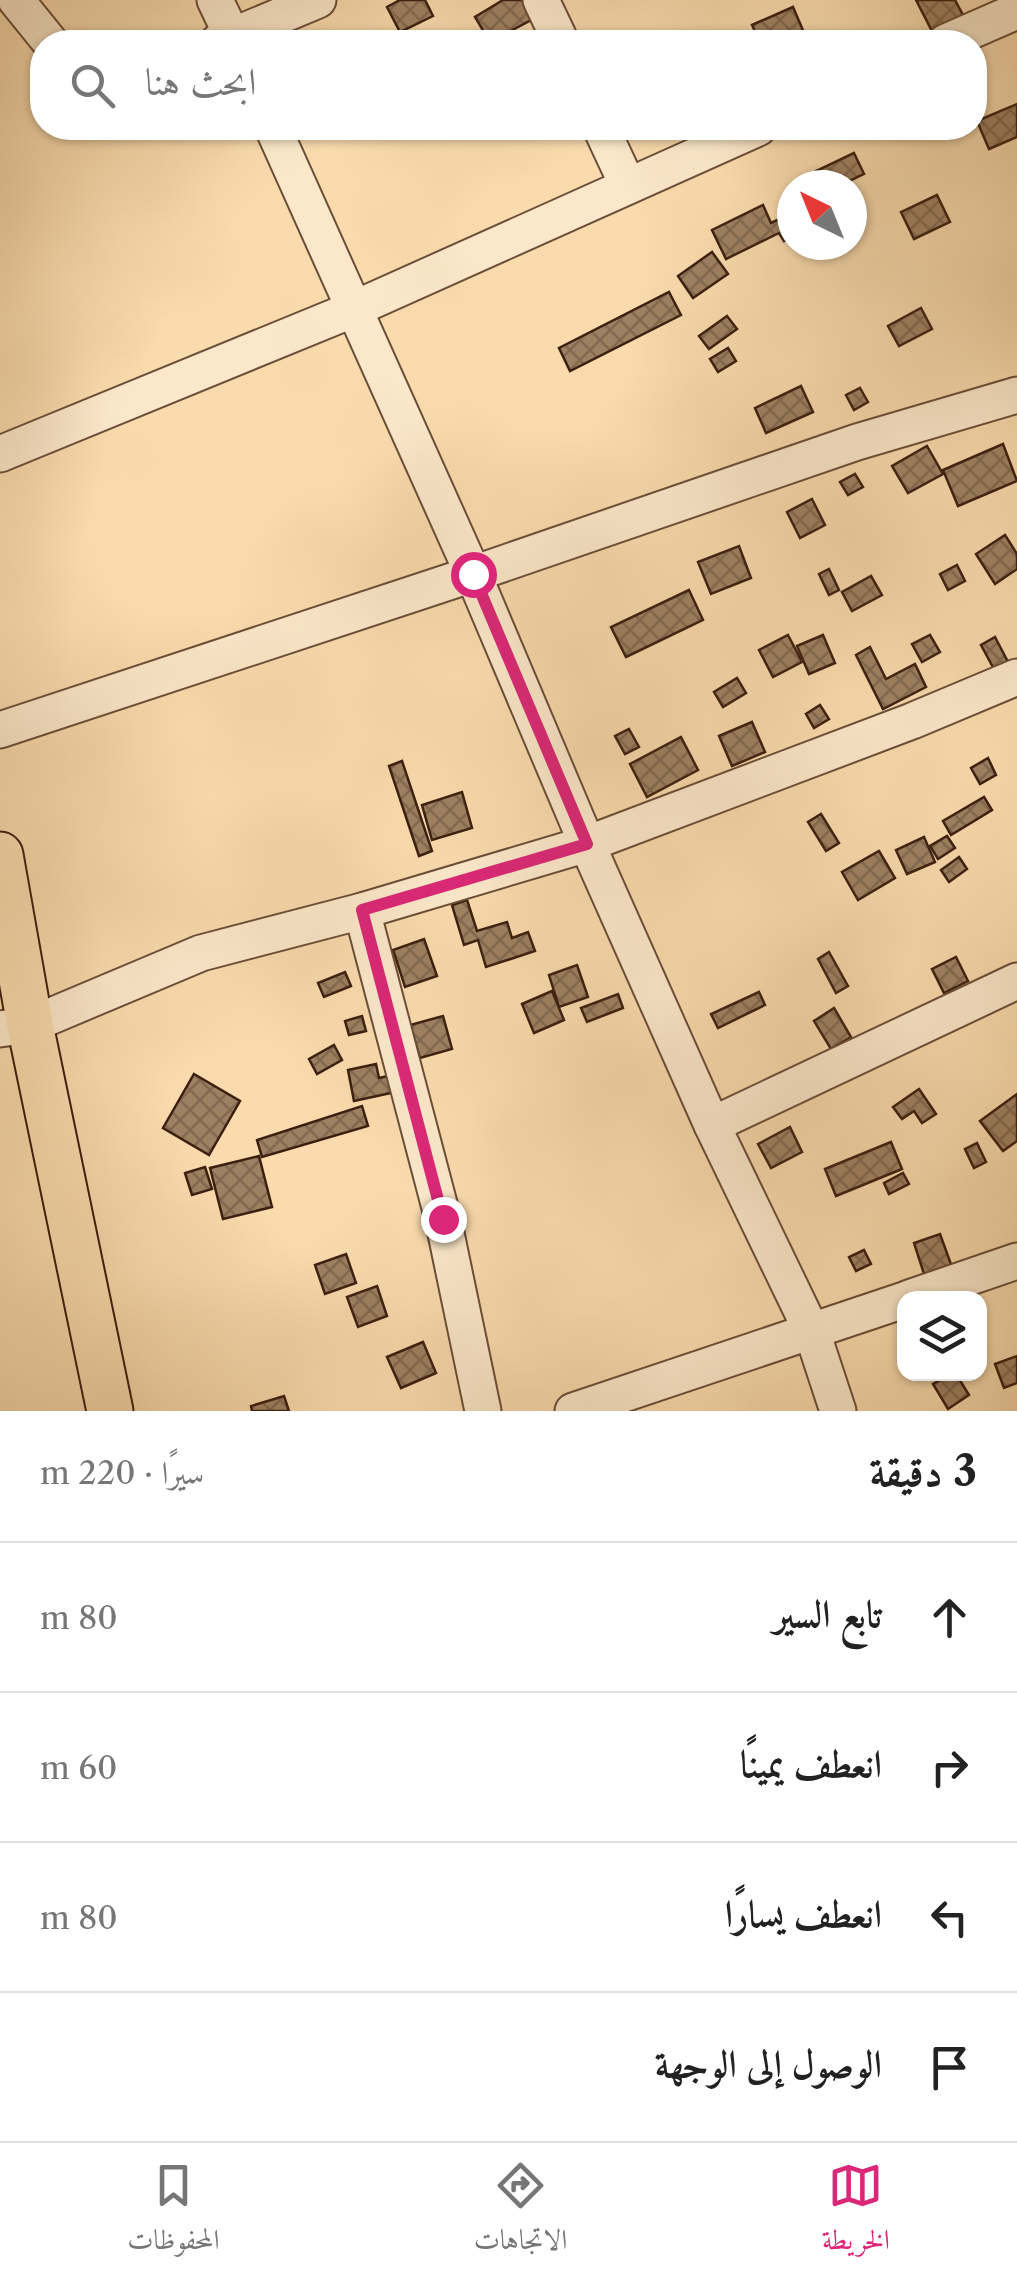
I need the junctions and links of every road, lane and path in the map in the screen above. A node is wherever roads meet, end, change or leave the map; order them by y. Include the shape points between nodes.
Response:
1 (16, 0) edge
2 (216, 0) edge
3 (318, 0) edge
4 (541, 0) edge
5 (1017, 11) edge
6 (40, 30) edge
7 (226, 30) edge
8 (253, 30) edge
9 (555, 30) edge
10 (973, 30) edge
11 (278, 140) edge
12 (606, 140) edge
13 (731, 140) edge
14 (628, 186) junction
15 (354, 310) junction
16 (1017, 395) edge
17 (0, 454) edge
18 (473, 574) junction
19 (1017, 677) edge
20 (0, 730) edge
21 (587, 844) junction
22 (0, 855) edge
23 (362, 910) junction
24 (1017, 981) edge
25 (15, 1027) edge
26 (712, 1124) junction
27 (1017, 1261) edge
28 (929, 1291) edge
29 (897, 1302) edge
30 (812, 1332) junction
31 (110, 1411) edge
32 (483, 1411) edge
33 (573, 1411) edge
34 (838, 1411) edge

1 - 6 street
2 - 7 street
3 - 8 street
4 - 9 street
5 - 10 street
11 - 15 street
12 - 14 street
13 - 14 street
14 - 15 street
15 - 17 street
15 - 18 street
16 - 18 street via 857,442
18 - 20 street
18 - 21 street
19 - 21 street
21 - 23 street
21 - 26 street
22 - 25 main road
23 - 25 street via 201,953
23 - 32 street via 443,1219
24 - 26 street
25 - 31 main road
26 - 30 street
27 - 28 street
29 - 30 street
30 - 33 street
30 - 34 street

